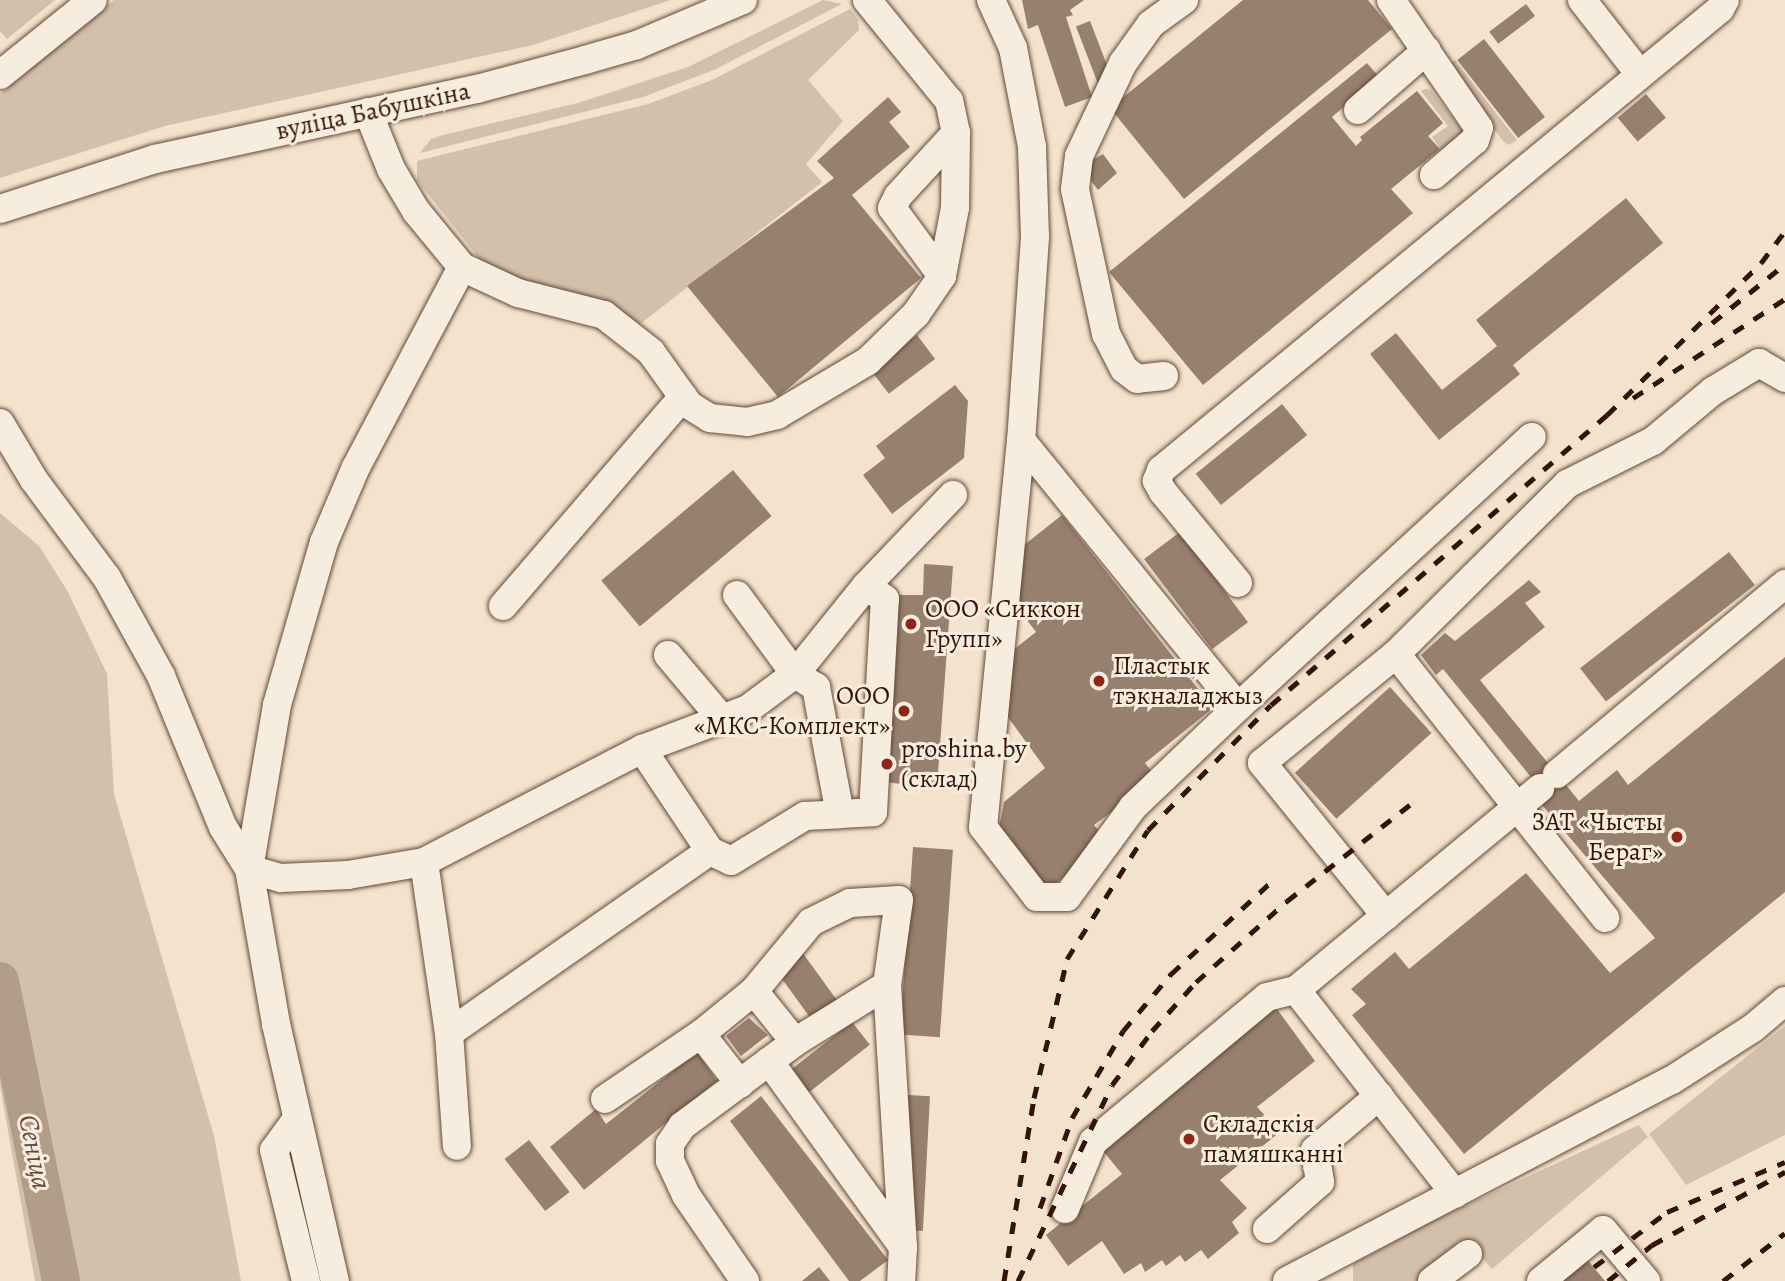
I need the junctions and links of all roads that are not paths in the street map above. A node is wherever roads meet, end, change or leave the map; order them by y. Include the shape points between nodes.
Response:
1 (93, 0) edge
2 (743, 0) edge
3 (867, 0) edge
4 (991, 0) edge
5 (1184, 0) edge
6 (1391, 0) edge
7 (1582, 0) edge
8 (1725, 0) edge
9 (1427, 50) junction
10 (2, 68) edge
11 (1639, 73) junction
12 (1358, 110) dead end
13 (368, 112) junction
14 (956, 133) junction
15 (1434, 175) dead end
16 (0, 209) edge
17 (461, 267) junction
18 (942, 276) junction
19 (1164, 376) dead end
20 (1785, 378) edge
21 (683, 397) junction
22 (0, 423) edge
23 (1532, 438) dead end
24 (1021, 440) junction
25 (953, 495) dead end
26 (1238, 583) dead end
27 (1785, 584) edge
28 (866, 586) junction
29 (737, 595) dead end
30 (503, 606) dead end
31 (1396, 654) junction
32 (668, 655) dead end
33 (795, 674) junction
34 (1238, 707) junction
35 (722, 719) junction
36 (642, 749) junction
37 (1516, 808) junction
38 (840, 814) junction
39 (710, 851) junction
40 (424, 862) junction
41 (249, 869) junction
42 (1386, 916) junction
43 (1605, 918) dead end
44 (887, 985) junction
45 (1296, 990) junction
46 (754, 991) junction
47 (1785, 1002) edge
48 (449, 1033) junction
49 (701, 1034) junction
50 (795, 1042) junction
51 (769, 1061) junction
52 (740, 1084) junction
53 (1379, 1096) junction
54 (605, 1099) dead end
55 (296, 1120) junction
56 (457, 1146) dead end
57 (1455, 1194) junction
58 (1065, 1209) dead end
59 (1267, 1228) dead end
60 (903, 1247) junction
61 (1468, 1254) dead end
62 (1333, 1271) edge
63 (306, 1281) edge
64 (335, 1281) edge
65 (745, 1281) edge
66 (901, 1281) edge
67 (1287, 1281) edge
68 (1432, 1281) edge
69 (1541, 1281) edge
70 (1646, 1281) edge

1 - 10 street
2 - 13 street, вуліца Бабушкіна via 598,56
3 - 14 street via 936,78 949,100
4 - 24 street via 1013,48 1033,158 1035,237
5 - 19 street via 1151,24 1123,63 1079,156 1075,189 1106,334 1124,369 1138,379
6 - 9 street
7 - 11 street
8 - 11 street via 1720,9
9 - 12 street
9 - 15 street via 1479,128 1475,140
11 - 26 street via 1161,470 1157,481 1163,492
13 - 16 street, вуліца Бабушкіна via 155,159
13 - 17 street via 404,190
14 - 18 street via 955,208
14 - 18 street via 892,208
17 - 21 street via 518,293 604,315 651,352
17 - 41 street via 356,467 324,542 277,705
18 - 21 street via 916,314 868,361 777,415 747,422 710,418
20 - 31 street via 1759,363 1713,391 1653,441 1567,484
21 - 30 street
22 - 41 street via 34,480 107,578 161,676 223,827
23 - 34 street
24 - 34 street
24 - 34 street via 983,827 1037,897 1067,897 1133,807
25 - 28 street
27 - 37 street
28 - 33 street
28 - 38 street via 884,598 873,812
29 - 33 street
31 - 37 street
31 - 42 street via 1262,763
32 - 35 street
33 - 35 street via 748,709
33 - 38 street via 816,687
35 - 36 street
36 - 39 street
36 - 40 street
37 - 42 street
37 - 43 street
38 - 39 street via 805,816 731,861
39 - 48 street
40 - 41 street via 348,875 281,878
40 - 48 street
41 - 55 street
42 - 45 street
44 - 46 street via 898,900 850,903 811,922
44 - 50 street
44 - 60 street
45 - 53 street
45 - 58 street via 1267,997 1093,1142
46 - 49 street
46 - 50 street
47 - 57 street via 1672,1080
48 - 56 street
49 - 52 street
49 - 54 street
50 - 51 street
51 - 52 street
51 - 60 street
52 - 65 street via 682,1126 670,1144 670,1161 686,1195
53 - 57 street
53 - 59 street via 1315,1150 1320,1182
55 - 63 street via 274,1150
55 - 64 street
57 - 62 street
60 - 66 street
61 - 68 street
62 - 67 street
69 - 70 street via 1603,1230

